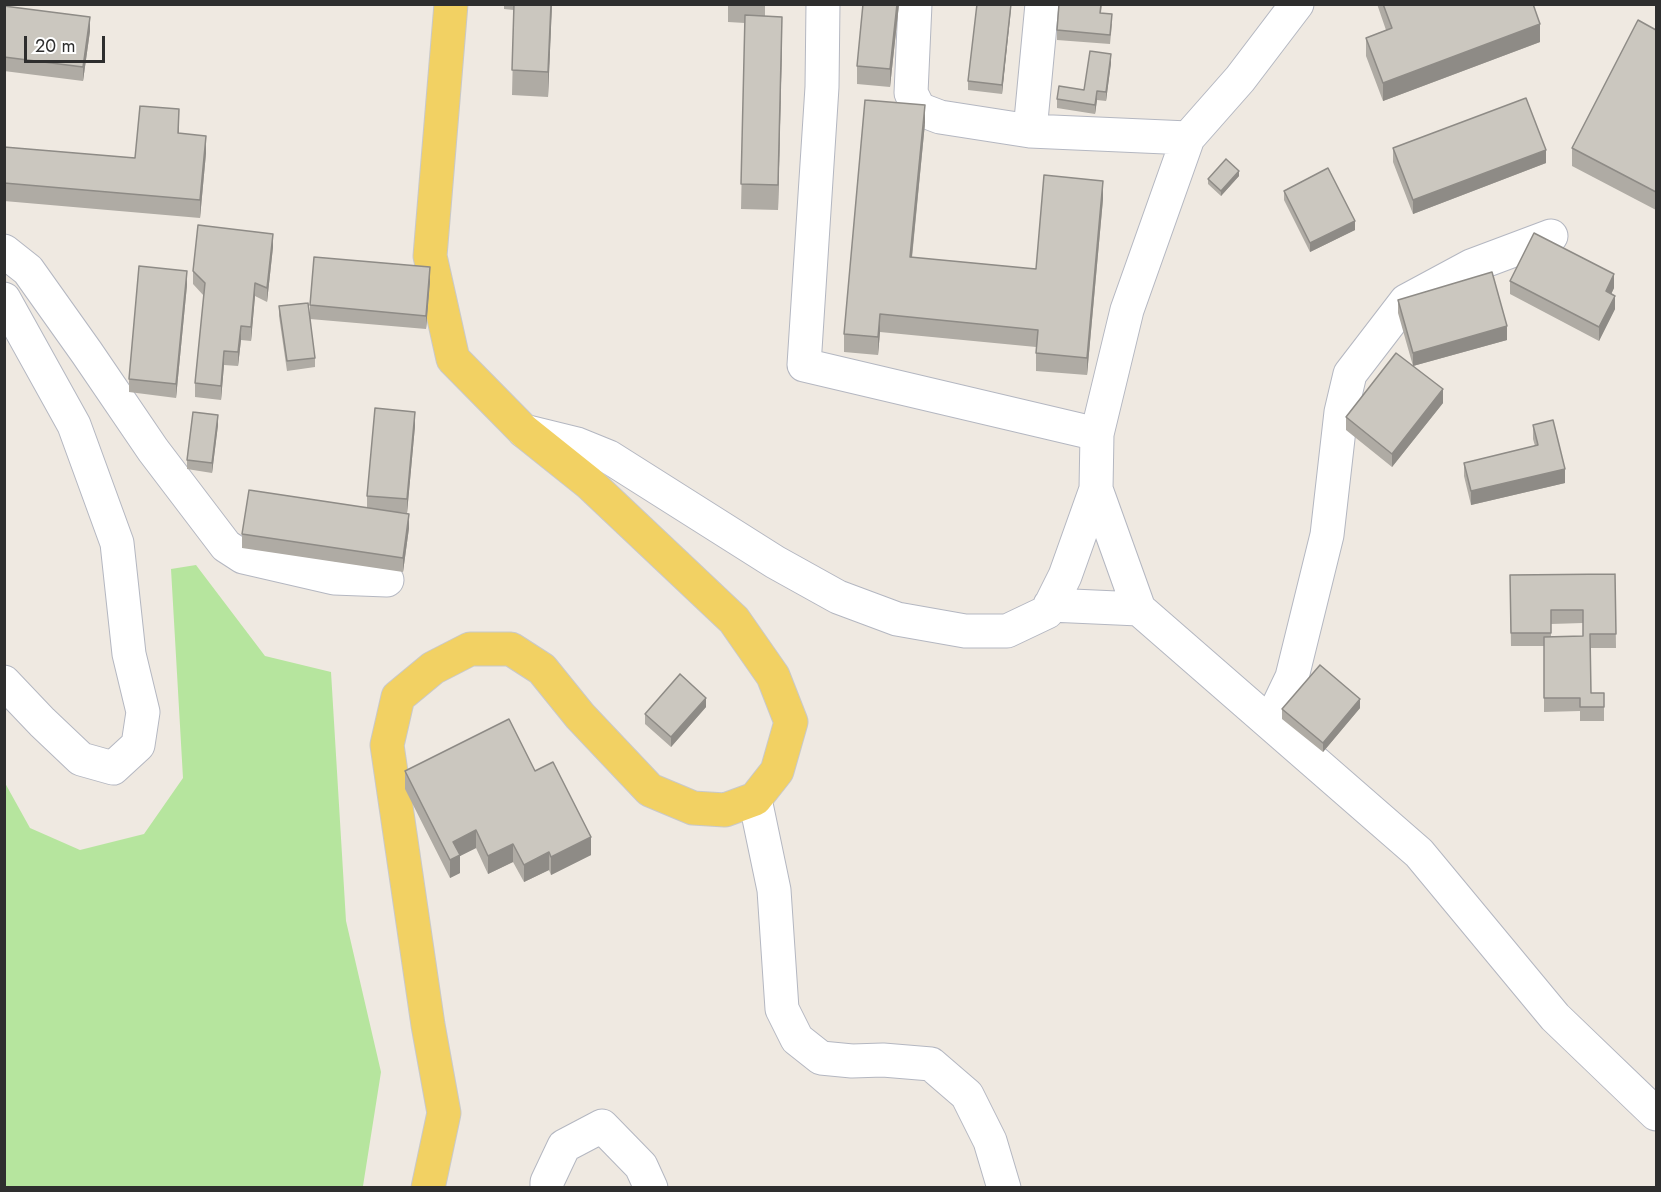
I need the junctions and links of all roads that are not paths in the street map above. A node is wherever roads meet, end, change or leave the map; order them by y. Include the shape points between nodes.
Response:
1 (451, 4) edge
2 (824, 4) edge
3 (915, 4) edge
4 (1042, 4) edge
5 (1297, 4) edge
6 (1030, 131) junction
7 (1188, 138) junction
8 (1551, 236) dead end
9 (4, 251) edge
10 (4, 299) edge
11 (524, 431) junction
12 (1097, 434) junction
13 (1095, 489) junction
14 (387, 580) dead end
15 (1050, 605) junction
16 (1139, 609) junction
17 (4, 682) edge
18 (1270, 723) junction
19 (756, 799) junction
20 (1656, 1114) edge
21 (428, 1188) edge
22 (547, 1188) edge
23 (651, 1188) edge
24 (1004, 1188) edge

1 - 11 main road via 430,256 453,359
2 - 12 street via 804,365
3 - 6 street via 911,93 919,109 940,117
4 - 6 street
5 - 7 street via 1240,79
6 - 7 street
7 - 12 street via 1127,310
8 - 18 street via 1471,266 1406,301 1350,374 1341,412 1327,535 1292,677
9 - 14 street via 28,270 153,450 226,546 243,557 334,578
10 - 17 street via 74,425 117,543 129,654 143,712 138,745 113,768 81,759
11 - 15 street via 577,444 609,457 775,562 838,597 897,619 965,631 1008,631 1047,612
11 - 19 main road via 589,483 734,620 773,676 791,722 777,771
12 - 13 street
13 - 15 street via 1065,576
13 - 16 street
15 - 16 street
16 - 18 street
18 - 20 street via 1419,852 1555,1017
19 - 21 main road via 725,810 693,807 650,790 542,669 511,649 470,649 433,668 399,697 387,745 444,1113
19 - 24 street via 774,890 782,1009 797,1039 821,1058 931,1064 967,1095 990,1141
22 - 23 street via 564,1146 602,1126 641,1166

